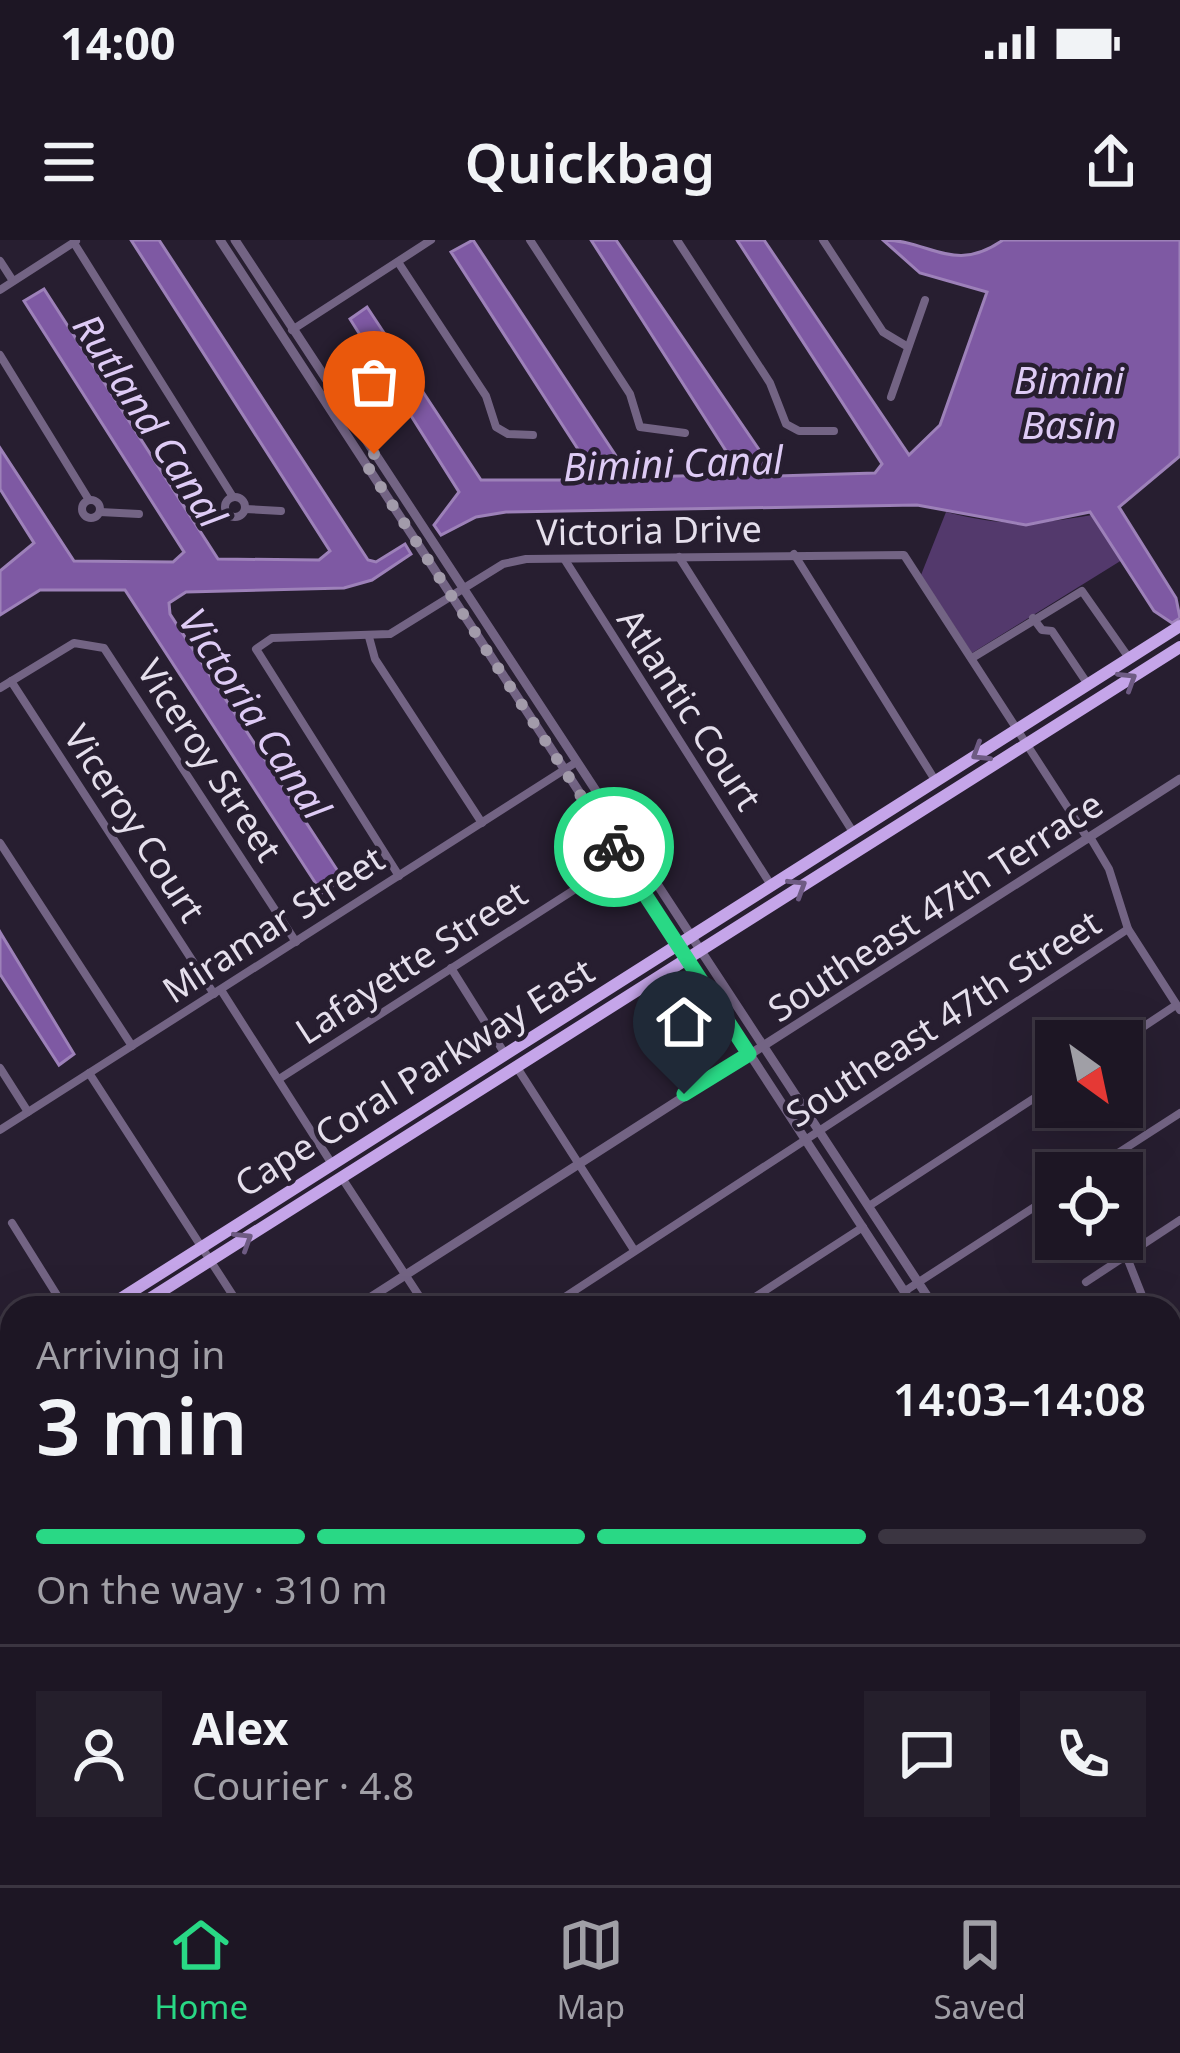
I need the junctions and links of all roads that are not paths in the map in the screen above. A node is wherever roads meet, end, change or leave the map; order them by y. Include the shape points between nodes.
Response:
1 (220, 240) edge
2 (252, 240) edge
3 (431, 240) edge
4 (530, 240) edge
5 (677, 240) edge
6 (823, 240) edge
7 (76, 242) edge
8 (235, 247) edge
9 (0, 260) edge
10 (398, 262) junction
11 (13, 281) junction
12 (0, 290) edge
13 (925, 300) dead end
14 (288, 333) junction
15 (908, 347) junction
16 (0, 355) edge
17 (891, 397) dead end
18 (834, 431) dead end
19 (685, 433) dead end
20 (533, 435) dead end
21 (233, 497) junction
22 (89, 500) junction
23 (82, 509) junction
24 (226, 509) junction
25 (245, 509) junction
26 (281, 511) dead end
27 (69, 512) dead end
28 (100, 512) junction
29 (212, 513) dead end
30 (139, 514) dead end
31 (794, 554) junction
32 (679, 557) junction
33 (565, 560) junction
34 (457, 594) junction
35 (1034, 618) junction
36 (1180, 626) edge
37 (369, 637) junction
38 (1180, 643) edge
39 (972, 658) junction
40 (1130, 658) junction
41 (10, 681) junction
42 (1088, 685) junction
43 (0, 688) edge
44 (1018, 729) junction
45 (1027, 743) junction
46 (569, 766) junction
47 (1180, 779) edge
48 (936, 782) junction
49 (482, 823) junction
50 (854, 834) junction
51 (1089, 838) junction
52 (0, 843) edge
53 (633, 852) junction
54 (621, 859) junction
55 (399, 876) junction
56 (772, 886) junction
57 (1127, 929) junction
58 (296, 942) junction
59 (688, 948) junction
60 (451, 968) junction
61 (218, 992) junction
62 (1178, 1007) edge
63 (574, 1012) junction
64 (1143, 1029) edge
65 (132, 1046) junction
66 (764, 1047) junction
67 (749, 1054) junction
68 (505, 1055) junction
69 (516, 1066) junction
70 (0, 1068) edge
71 (89, 1073) junction
72 (279, 1079) junction
73 (1035, 1098) edge
74 (449, 1109) junction
75 (28, 1112) junction
76 (1180, 1113) edge
77 (397, 1124) junction
78 (0, 1130) edge
79 (819, 1130) junction
80 (806, 1140) junction
81 (1120, 1152) edge
82 (578, 1162) junction
83 (332, 1165) junction
84 (342, 1178) junction
85 (835, 1185) junction
86 (869, 1206) junction
87 (1035, 1207) edge
88 (277, 1219) junction
89 (1180, 1220) edge
90 (12, 1223) dead end
91 (862, 1227) junction
92 (1143, 1244) edge
93 (202, 1248) junction
94 (634, 1250) junction
95 (1118, 1260) edge
96 (1128, 1260) edge
97 (210, 1261) junction
98 (405, 1274) junction
99 (918, 1282) junction
100 (1085, 1282) dead end
101 (905, 1291) junction
102 (58, 1296) edge
103 (125, 1296) edge
104 (154, 1296) edge
105 (233, 1296) edge
106 (372, 1296) edge
107 (419, 1296) edge
108 (566, 1296) edge
109 (757, 1296) edge
110 (908, 1296) edge
111 (927, 1296) edge
112 (1142, 1296) edge

1 - 8 street
2 - 8 street
3 - 10 street
4 - 19 street via 630,394 640,427
5 - 18 street via 770,383 786,424
6 - 15 street via 883,332
7 - 11 street
7 - 21 street
8 - 14 street
9 - 11 street
10 - 14 street
10 - 20 street via 486,396 496,427
11 - 12 street
13 - 15 street
14 - 34 street
15 - 17 street
16 - 22 street
21 - 24 street
21 - 25 street
22 - 23 street
22 - 28 street
23 - 27 street
23 - 28 street via 91,518
24 - 25 street via 234,516
24 - 29 street
25 - 26 street
28 - 30 street
31 - 32 street, Victoria Drive
31 - 39 street, Victoria Drive via 904,555
31 - 48 street
32 - 33 street, Victoria Drive
32 - 50 street
33 - 34 street, Victoria Drive via 511,562
33 - 56 street, Atlantic Court
34 - 37 street, Victoria Drive via 397,631
34 - 46 street
35 - 39 street
35 - 40 street via 1082,591
35 - 42 street
36 - 40 main road, Cape Coral Parkway East
37 - 49 street via 375,659
37 - 55 street, Victoria Drive via 272,638 256,653
45 -> 38 main road, Cape Coral Parkway East
39 - 44 street
40 - 42 main road, Cape Coral Parkway East
41 - 43 street, Viceroy Street
41 - 58 street, Viceroy Street via 74,643 104,648
41 - 61 street, Viceroy Court
42 - 44 main road, Cape Coral Parkway East
44 - 45 street
44 -> 48 main road, Cape Coral Parkway East
45 - 51 street
59 -> 45 main road, Cape Coral Parkway East
46 - 49 street, Miramar Street
46 - 53 street
46 - 54 street
47 - 51 street, Southeast 47th Terrace
48 - 50 main road, Cape Coral Parkway East
49 - 55 street, Miramar Street
50 - 56 main road, Cape Coral Parkway East
51 - 57 street via 1109,869
51 - 66 street, Southeast 47th Terrace
52 - 65 street
53 - 54 street, Lafayette Street
53 - 59 street
54 - 59 street
54 - 60 street, Lafayette Street
55 - 58 street, Miramar Street
56 - 59 main road, Cape Coral Parkway East
57 - 62 street
57 - 79 street, Southeast 47th Street
58 - 61 street, Miramar Street
59 - 63 main road, Cape Coral Parkway East
59 - 66 street
59 - 67 street
59 - 69 main road, Cape Coral Parkway East
60 - 68 street
60 - 72 street, Lafayette Street
61 - 65 street, Miramar Street
61 - 72 street, Viceroy Court
62 - 64 street
63 - 68 main road, Cape Coral Parkway East
63 - 69 main road
65 - 71 street, Miramar Street
66 - 67 street, Southeast 47th Terrace
66 - 79 street
67 - 80 street
67 - 82 street, Southeast 47th Terrace
68 - 74 main road via 498,1071
68 - 77 main road, Cape Coral Parkway East
69 - 74 main road, Cape Coral Parkway East
69 - 82 street
70 - 75 street
71 - 75 street, Miramar Street
71 - 93 street
72 - 83 street, Viceroy Court
73 - 86 street
74 - 84 main road, Cape Coral Parkway East
75 - 78 street, Miramar Street
76 - 81 street
77 - 83 main road, Cape Coral Parkway East
77 - 84 main road
79 - 80 street, Southeast 47th Street
79 - 86 street
80 - 85 street
80 - 94 street, Southeast 47th Street
82 - 94 street
82 - 98 street, Southeast 47th Terrace
83 - 88 main road via 326,1180
83 - 93 main road, Cape Coral Parkway East
84 - 88 main road, Cape Coral Parkway East
84 - 98 street
85 - 86 street via 856,1206
85 - 91 street
86 - 99 street
87 - 99 street
97 -> 88 main road, Cape Coral Parkway East
89 - 92 street
90 - 102 street
91 - 101 street
91 - 109 street
93 - 97 street
93 - 103 main road, Cape Coral Parkway East
94 - 108 street, Southeast 47th Street
95 - 100 street
96 - 112 street
97 - 104 main road, Cape Coral Parkway East
97 - 105 street
98 - 106 street, Southeast 47th Terrace
98 - 107 street
99 - 101 street
99 - 111 street
101 - 110 street

